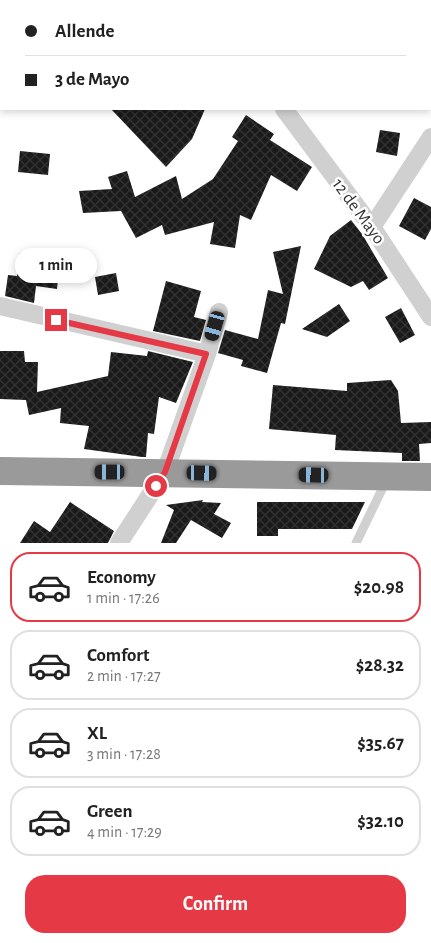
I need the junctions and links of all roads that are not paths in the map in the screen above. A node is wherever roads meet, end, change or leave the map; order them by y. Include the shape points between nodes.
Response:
1 (285, 110) edge
2 (431, 137) edge
3 (372, 227) junction
4 (0, 306) edge
5 (219, 312) dead end
6 (431, 317) edge
7 (206, 354) junction
8 (0, 471) edge
9 (165, 472) junction
10 (389, 476) junction
11 (431, 477) edge
12 (119, 543) edge
13 (356, 543) edge

1 - 3 street, 12 de Mayo
2 - 3 street
3 - 6 street, 12 de Mayo
4 - 7 street
5 - 7 street
7 - 9 street
8 - 9 highway
9 - 10 highway
9 - 12 street
10 - 11 highway
10 - 13 lane

